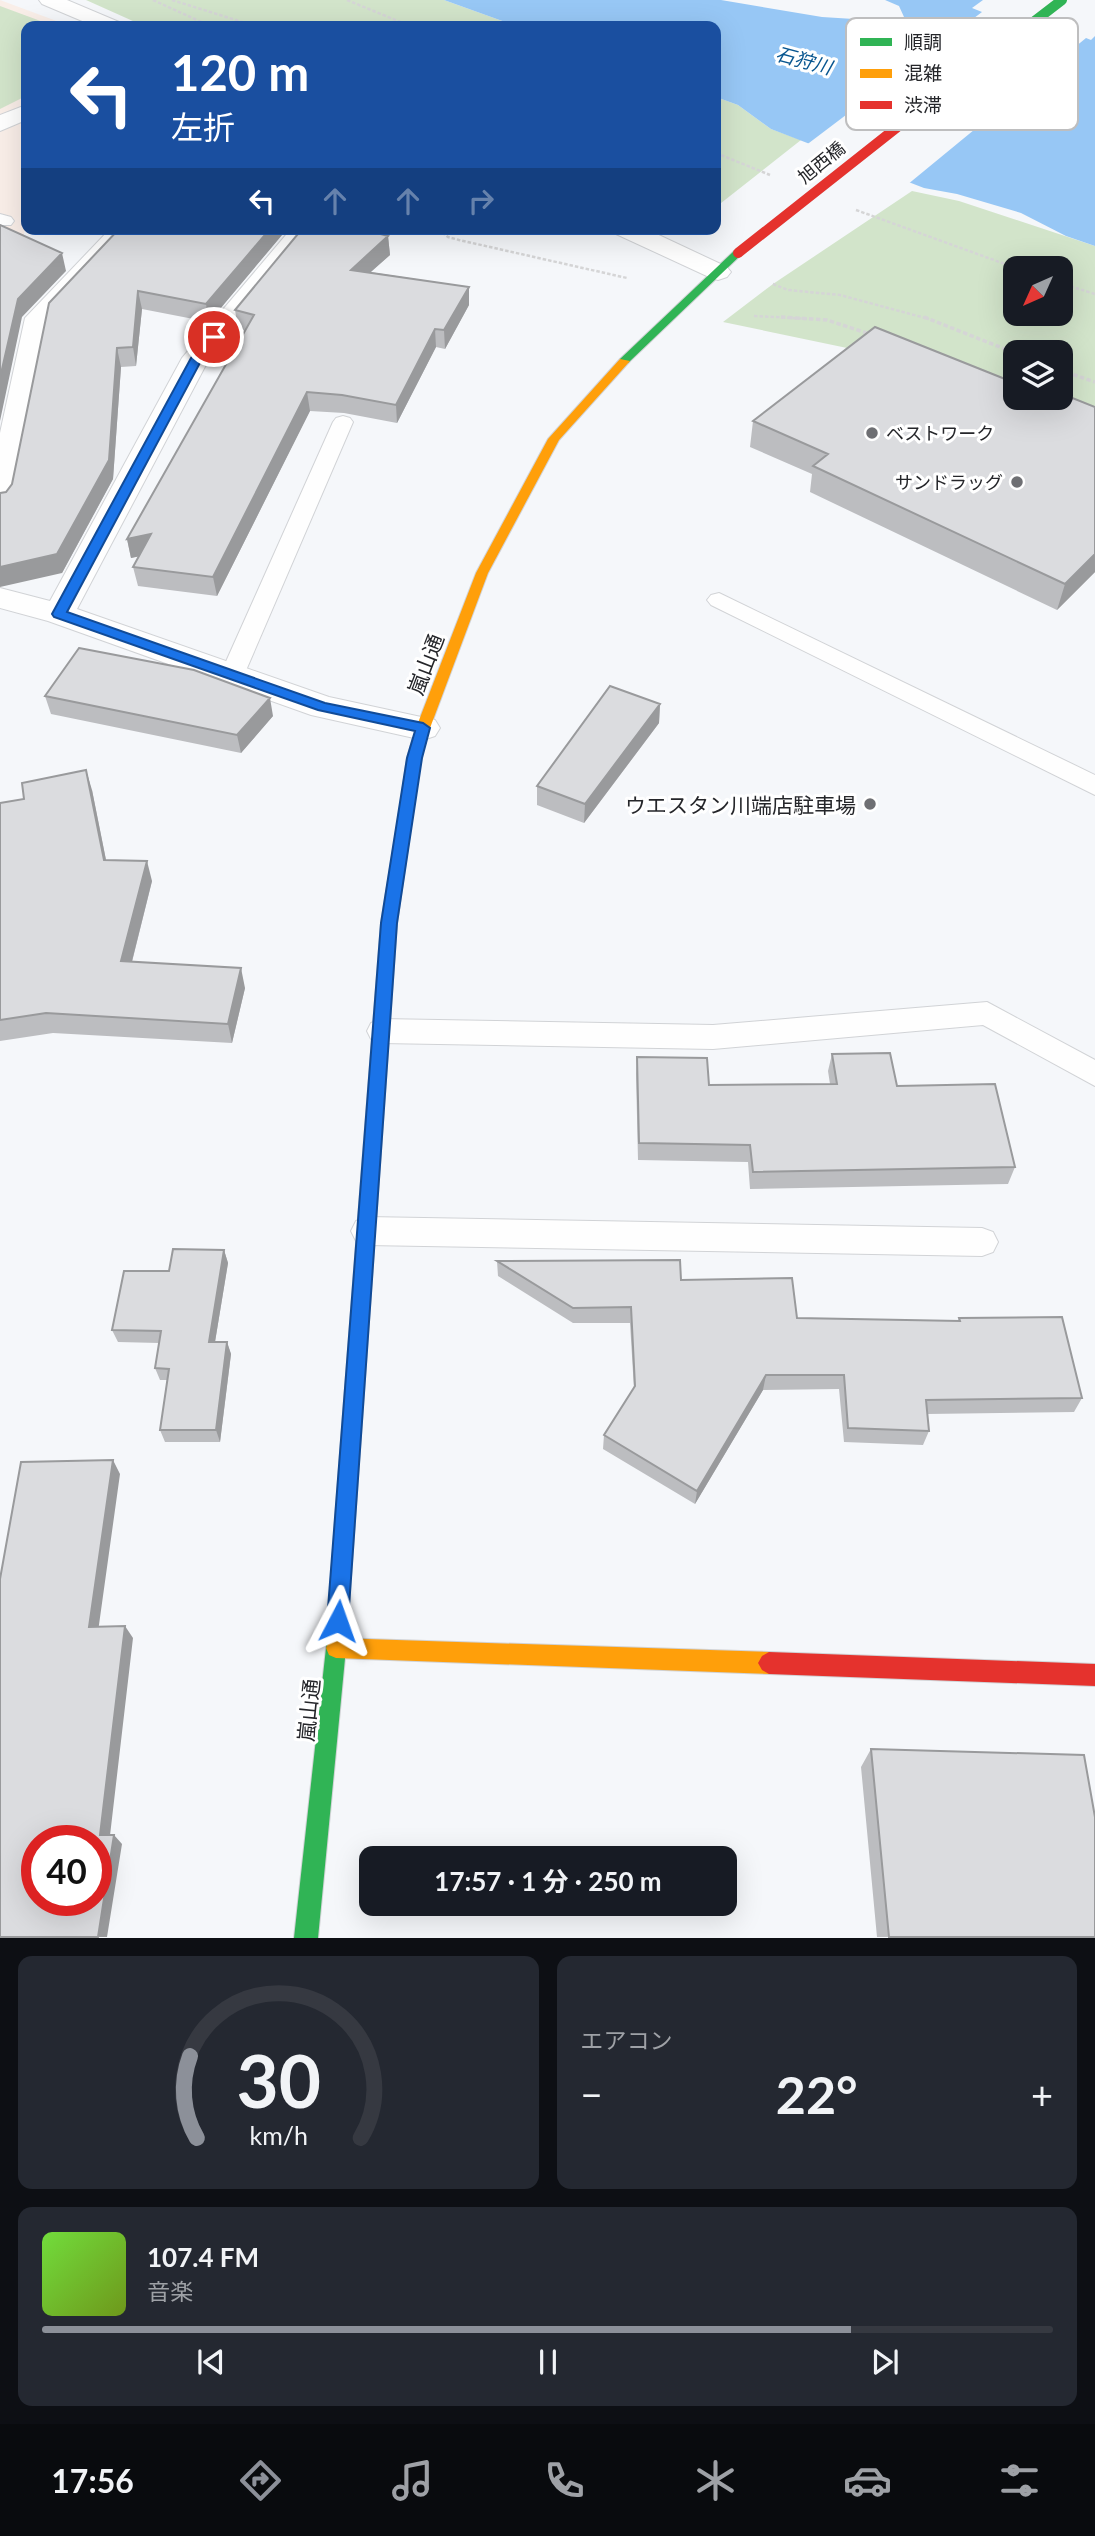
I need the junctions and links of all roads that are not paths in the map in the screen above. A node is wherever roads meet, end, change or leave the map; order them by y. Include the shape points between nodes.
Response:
1 (49, 0) edge
2 (1062, 0) edge
3 (1039, 18) edge
4 (100, 21) edge
5 (21, 114) edge
6 (0, 124) edge
7 (893, 130) edge
8 (118, 235) edge
9 (299, 235) edge
10 (638, 235) edge
11 (738, 253) joint
12 (718, 272) junction
13 (343, 422) edge
14 (0, 502) edge
15 (0, 598) edge
16 (719, 600) dead end
17 (59, 614) junction
18 (232, 675) junction
19 (423, 728) junction
20 (1095, 786) edge
21 (381, 1031) junction
22 (1095, 1073) edge
23 (367, 1231) junction
24 (982, 1242) dead end
25 (336, 1648) junction
26 (1095, 1675) edge
27 (306, 1937) edge

1 - 4 street
2 - 3 street, 旭西橋, bridge
5 - 6 street
7 - 11 street, 旭西橋, bridge
8 - 14 street via 38,318
9 - 17 street via 197,358
10 - 12 street
11 - 12 street, 嵐山通
12 - 19 street, 嵐山通 via 631,353 554,439 482,573
13 - 18 lane
15 - 17 street
16 - 20 lane
17 - 18 street
18 - 19 street via 323,707
19 - 21 street, 嵐山通 via 414,758 389,923
21 - 22 lane via 713,1037 987,1013
21 - 23 street, 嵐山通
23 - 24 lane
23 - 25 street, 嵐山通
25 - 26 street
25 - 27 street, 嵐山通

